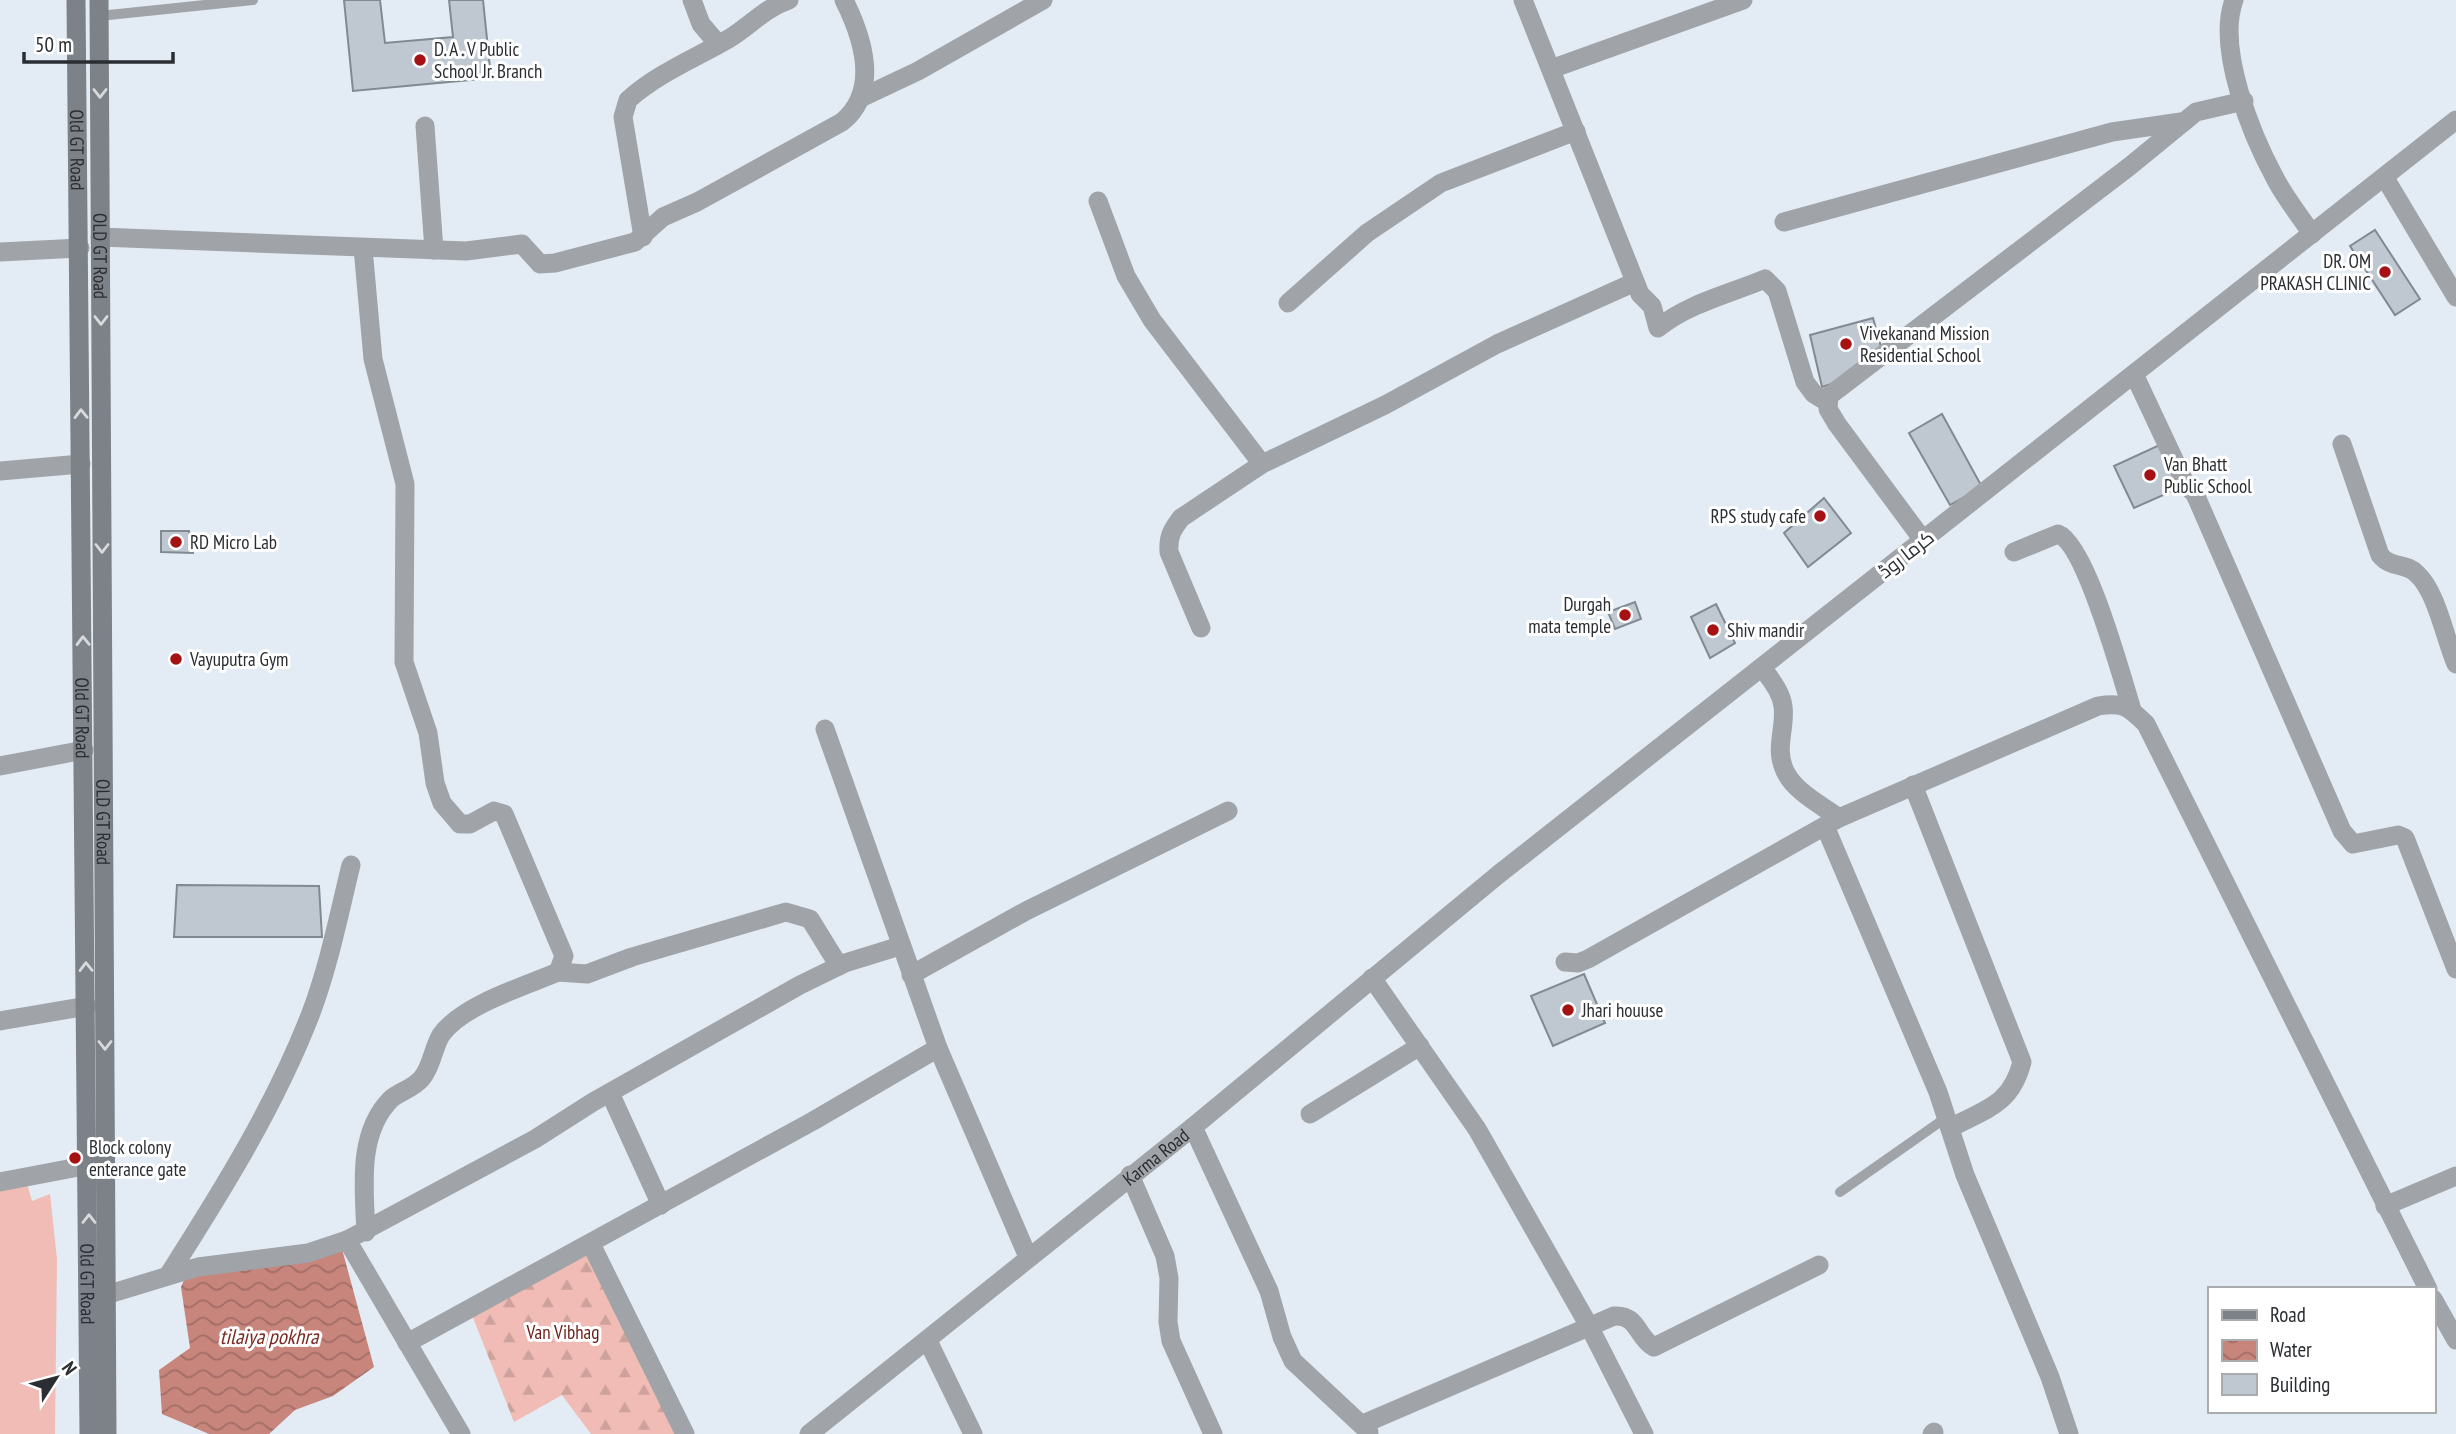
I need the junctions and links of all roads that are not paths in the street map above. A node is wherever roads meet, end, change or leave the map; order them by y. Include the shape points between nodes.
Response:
1 (76, 0) edge
2 (253, 0) edge
3 (692, 0) edge
4 (789, 0) edge
5 (844, 0) edge
6 (1044, 0) edge
7 (1523, 0) edge
8 (1743, 0) edge
9 (2234, 0) edge
10 (99, 8) edge
11 (718, 44) junction
12 (1551, 69) junction
13 (863, 97) junction
14 (2244, 101) junction
15 (2456, 120) edge
16 (2182, 122) junction
17 (425, 127) dead end
18 (1576, 131) junction
19 (2385, 178) junction
20 (1098, 201) dead end
21 (1784, 222) dead end
22 (2312, 234) junction
23 (100, 237) junction
24 (643, 237) junction
25 (80, 248) junction
26 (363, 248) junction
27 (434, 250) junction
28 (0, 253) edge
29 (1635, 282) junction
30 (2456, 297) edge
31 (1288, 303) dead end
32 (2134, 374) junction
33 (1827, 402) junction
34 (2342, 444) dead end
35 (81, 464) junction
36 (1262, 464) junction
37 (0, 471) edge
38 (1923, 540) junction
39 (2014, 552) dead end
40 (1201, 628) dead end
41 (2456, 664) edge
42 (1762, 667) junction
43 (2132, 710) junction
44 (825, 729) dead end
45 (84, 750) junction
46 (0, 766) edge
47 (1913, 785) junction
48 (1228, 811) dead end
49 (1832, 822) junction
50 (351, 865) dead end
51 (1499, 874) joint
52 (900, 946) junction
53 (1565, 962) dead end
54 (839, 966) junction
55 (2456, 969) edge
56 (558, 972) junction
57 (912, 975) junction
58 (1372, 978) junction
59 (87, 1006) junction
60 (0, 1021) edge
61 (1420, 1046) junction
62 (938, 1048) junction
63 (610, 1093) junction
64 (1310, 1114) dead end
65 (1948, 1122) junction
66 (1192, 1127) junction
67 (89, 1165) junction
68 (1130, 1175) junction
69 (2456, 1176) edge
70 (0, 1182) edge
71 (1840, 1192) dead end
72 (661, 1205) junction
73 (2385, 1206) junction
74 (366, 1232) junction
75 (347, 1240) junction
76 (591, 1244) junction
77 (1028, 1257) junction
78 (1819, 1265) dead end
79 (169, 1274) junction
80 (2427, 1287) edge
81 (106, 1294) junction
82 (2435, 1303) edge
83 (1589, 1326) junction
84 (2456, 1340) edge
85 (928, 1341) junction
86 (407, 1343) junction
87 (1367, 1429) edge
88 (1209, 1433) edge
89 (89, 1434) edge
90 (107, 1434) edge
91 (461, 1434) edge
92 (685, 1434) edge
93 (809, 1434) edge
94 (973, 1434) edge
95 (1644, 1434) edge
96 (2069, 1434) edge

1 - 25 main road, Old GT Road
2 - 10 lane
3 - 11 street via 701,24
4 - 11 street via 765,10
5 - 13 street via 865,64
6 - 13 street
7 - 12 street
8 - 12 street
9 - 14 street via 2229,50
10 -> 23 main road, OLD GT Road
11 - 24 street via 637,92 623,110
12 - 18 street
13 - 24 street via 856,111 842,122 663,217
14 - 16 street via 2206,108
14 - 22 street via 2276,180
15 - 19 street, کرما روڈ
16 - 21 street via 2112,132
16 - 33 street via 1839,387
17 - 27 street
18 - 29 street
18 - 31 street via 1441,183 1367,233
19 - 22 street, کرما روڈ
19 - 30 street
20 - 36 street via 1126,276 1152,320
22 - 32 street, کرما روڈ
23 - 26 street
23 -> 81 main road, OLD GT Road
24 - 27 street via 555,263 535,262 522,244
25 - 28 street
35 -> 25 main road, Old GT Road
26 - 27 street
26 - 56 street via 373,359 405,484 404,662 429,733 435,783 442,803 460,824 470,824 494,811 510,821 564,957
29 - 33 street via 1652,306 1658,328 1678,312 1765,279 1773,284 1805,382
29 - 36 street via 1497,344
32 - 38 street, کرما روڈ
32 - 55 street via 2186,485 2195,494 2342,831 2353,844 2398,835 2404,838
33 - 38 street via 1838,425
34 - 41 street via 2380,555 2394,566 2409,567 2418,574
35 - 37 street
45 -> 35 main road, Old GT Road
36 - 40 street via 1181,518 1168,540
38 - 42 street, کرما روڈ
39 - 43 street via 2058,534 2071,542 2095,595
42 - 49 street via 1778,689 1783,706 1779,742 1786,772
42 - 51 street, کرما روڈ
43 - 47 street via 2116,703 2098,706
43 - 73 street via 2146,724
44 - 52 street
45 - 46 street
59 -> 45 main road, Old GT Road
47 - 49 street
47 - 65 street via 2022,1062 2017,1083 2004,1101
48 - 57 street via 983,933
49 - 53 street via 1588,959
49 - 65 street
50 - 79 street via 319,989 298,1044 251,1141
51 - 58 street, Karma Road
52 - 54 street
52 - 57 street
54 - 56 street via 810,919 786,912 632,957 587,975
54 - 63 street
56 - 74 street via 477,1007 452,1024 434,1048 424,1076 413,1088 393,1097 377,1117 369,1135 365,1174
57 - 62 street
58 - 61 street
58 - 66 street, Karma Road
59 - 60 street
59 - 67 main road, Old GT Road
61 - 64 street
61 - 83 street via 1477,1129
62 - 72 street
62 - 77 street
63 - 72 street
63 - 74 street
65 - 71 lane
65 - 96 street
66 - 68 street, Karma Road
66 - 87 street via 1269,1291 1293,1362
67 - 70 street
89 -> 67 main road, Old GT Road
68 - 77 street, Karma Road
68 - 88 street via 1165,1256 1171,1341
69 - 73 street
72 - 76 street
73 - 80 street
74 - 75 street
75 - 79 street via 308,1253
75 - 86 street
76 - 86 street
76 - 92 street
77 - 85 street, Karma Road
78 - 83 street via 1654,1347 1636,1323 1621,1315
79 - 81 street
81 - 90 main road, OLD GT Road
82 - 84 street
83 - 87 street
83 - 95 street
85 - 93 street, Karma Road
85 - 94 street
86 - 91 street

